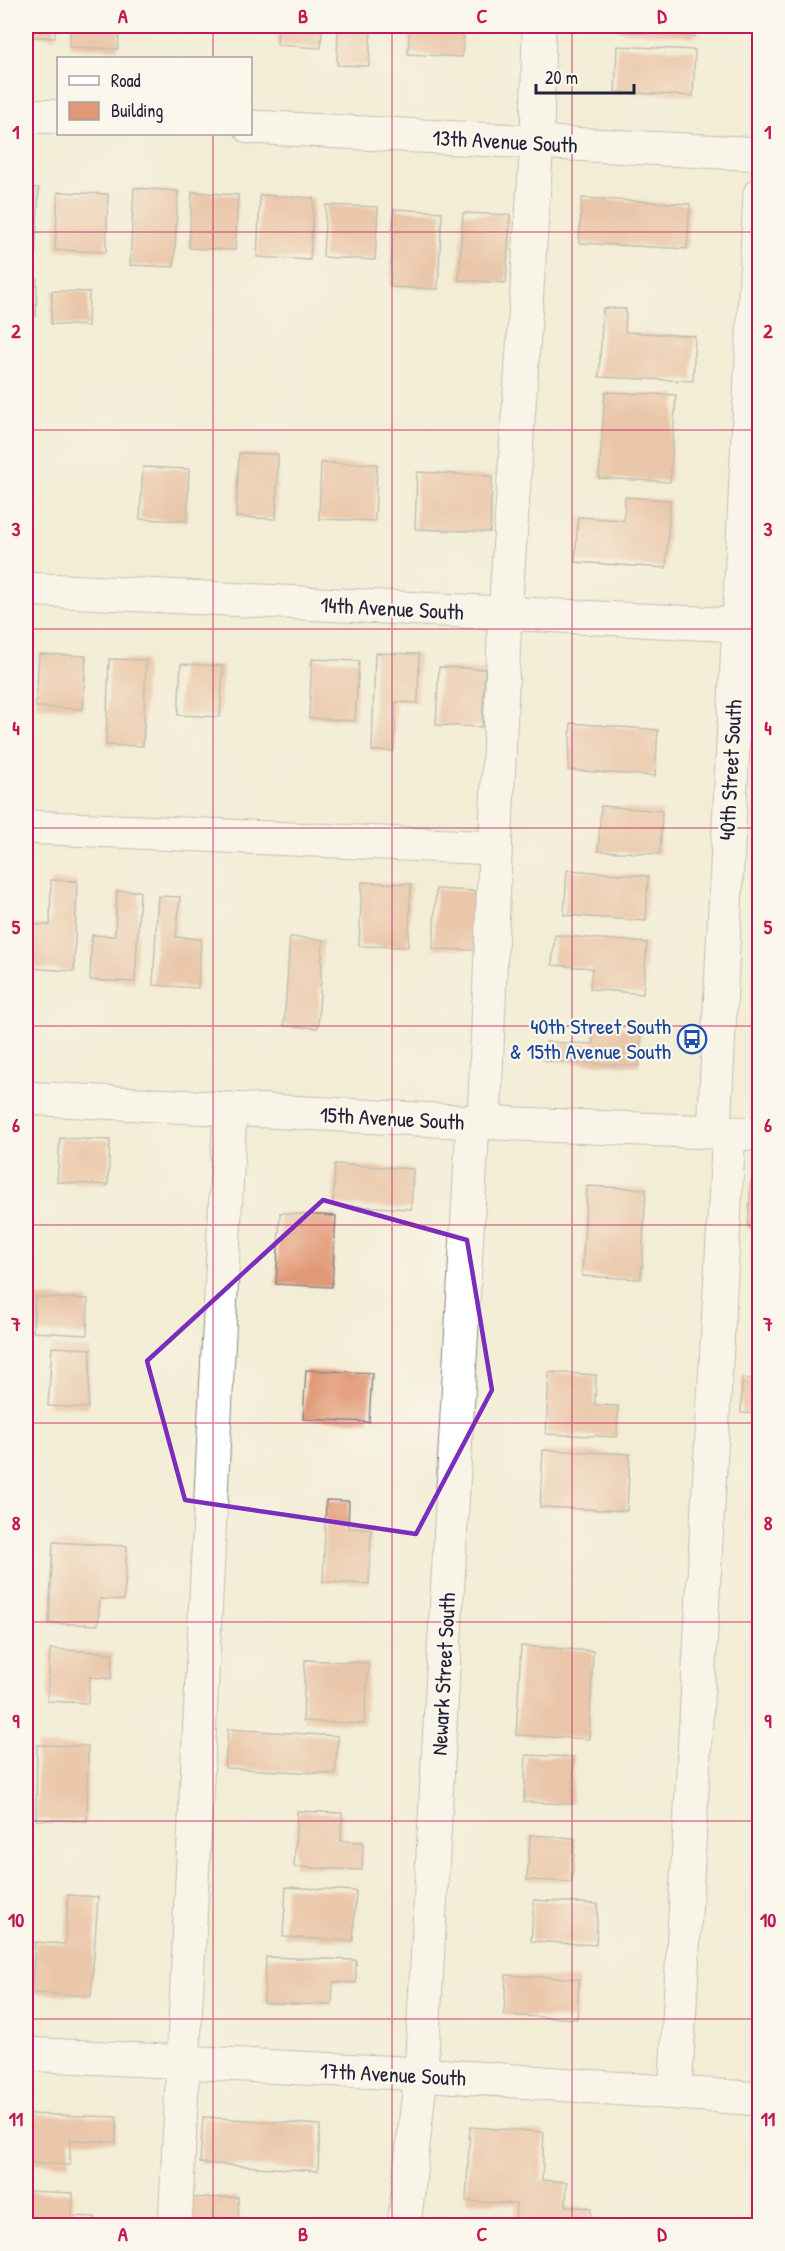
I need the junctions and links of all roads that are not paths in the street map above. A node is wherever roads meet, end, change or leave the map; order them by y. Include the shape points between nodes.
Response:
1 (539, 26) edge
2 (26, 115) edge
3 (57, 117) edge
4 (252, 127) edge
5 (537, 142) junction
6 (759, 154) edge
7 (759, 194) edge
8 (26, 589) edge
9 (505, 613) junction
10 (748, 626) edge
11 (26, 827) edge
12 (495, 848) junction
13 (26, 1098) edge
14 (230, 1110) junction
15 (478, 1122) junction
16 (734, 1132) edge
17 (26, 2054) edge
18 (182, 2062) junction
19 (421, 2074) junction
20 (675, 2093) junction
21 (759, 2099) edge
22 (175, 2226) edge
23 (404, 2226) edge

1 - 5 street, Newark Street South
2 - 3 street
4 - 5 street, 13th Avenue South
5 - 6 street, 13th Avenue South
5 - 9 street, Newark Street South
7 - 10 street, 40th Street South
8 - 9 street, 14th Avenue South
9 - 10 street, 14th Avenue South
9 - 12 street, Newark Street South
10 - 16 street, 40th Street South
11 - 12 street
12 - 15 street, Newark Street South
13 - 14 street, 15th Avenue South
14 - 15 street, 15th Avenue South
14 - 18 street
15 - 16 street, 15th Avenue South
15 - 19 street, Newark Street South
16 - 20 street, 40th Street South
17 - 18 street, 17th Avenue South
18 - 19 street, 17th Avenue South
18 - 22 street
19 - 20 street, 17th Avenue South
19 - 23 street, Newark Street South
20 - 21 street, 17th Avenue South

